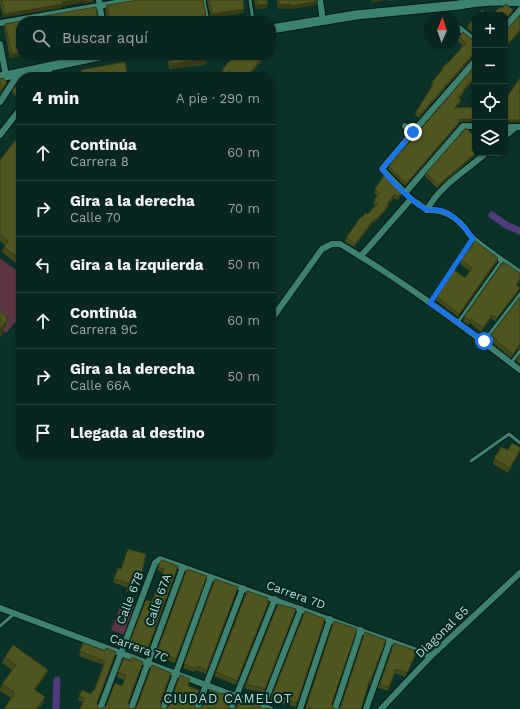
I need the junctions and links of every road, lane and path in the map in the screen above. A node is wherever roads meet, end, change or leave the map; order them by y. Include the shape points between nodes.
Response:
1 (133, 0) edge
2 (204, 0) edge
3 (250, 0) edge
4 (320, 0) edge
5 (456, 0) edge
6 (517, 1) edge
7 (472, 2) edge
8 (100, 3) edge
9 (520, 10) edge
10 (35, 16) edge
11 (101, 16) edge
12 (207, 16) edge
13 (252, 16) edge
14 (16, 20) edge
15 (323, 21) junction
16 (0, 23) edge
17 (508, 24) edge
18 (276, 28) edge
19 (460, 29) edge
20 (472, 39) edge
21 (0, 44) edge
22 (82, 60) edge
23 (472, 64) edge
24 (52, 67) junction
25 (24, 72) edge
26 (48, 72) edge
27 (16, 74) edge
28 (3, 76) edge
29 (16, 78) edge
30 (0, 102) edge
31 (16, 114) edge
32 (405, 126) dead end
33 (472, 126) edge
34 (518, 127) edge
35 (413, 132) junction
36 (508, 134) edge
37 (0, 135) edge
38 (482, 156) edge
39 (405, 193) junction
40 (410, 199) junction
41 (427, 210) junction
42 (473, 238) junction
43 (361, 256) junction
44 (502, 260) junction
45 (520, 273) edge
46 (520, 294) edge
47 (430, 303) junction
48 (276, 313) edge
49 (457, 323) junction
50 (484, 341) junction
51 (520, 351) edge
52 (511, 363) junction
53 (520, 370) edge
54 (520, 443) edge
55 (471, 462) dead end
56 (155, 563) joint
57 (182, 567) junction
58 (520, 573) edge
59 (211, 577) junction
60 (243, 588) junction
61 (275, 599) junction
62 (0, 608) edge
63 (301, 609) junction
64 (14, 614) junction
65 (330, 619) junction
66 (0, 626) edge
67 (361, 630) junction
68 (390, 641) junction
69 (121, 653) junction
70 (431, 656) junction
71 (147, 663) junction
72 (177, 674) junction
73 (206, 685) junction
74 (235, 696) junction
75 (262, 708) edge
76 (100, 709) edge
77 (131, 709) edge
78 (163, 709) edge
79 (197, 709) edge
80 (230, 709) edge
81 (270, 709) edge
82 (300, 709) edge
83 (335, 709) edge
84 (366, 709) edge
85 (381, 709) edge

1 - 8 street
2 - 12 lane
3 - 13 lane
4 - 15 street
5 - 7 street
6 - 7 main road
7 - 15 main road
8 - 10 street
8 - 11 street
9 - 17 street
14 - 16 street
15 - 18 main road
19 - 20 street
21 - 28 street
22 - 24 main road
23 - 35 street
24 - 25 main road
24 - 26 street
27 - 28 main road
29 - 30 street
31 - 37 street
32 - 35 street
33 - 39 street via 463,126
34 - 36 street
35 - 39 street via 382,169
38 - 41 street via 439,192
39 - 40 street
40 - 41 street
40 - 43 street
41 - 42 street via 437,210 450,215
42 - 44 street
42 - 47 lane
43 - 47 street
43 - 48 street via 340,244 332,244 322,249
44 - 45 street
44 - 49 lane
46 - 50 lane
47 - 49 street
49 - 50 street
50 - 52 street
51 - 52 lane
52 - 53 street
54 - 55 lane via 509,434
56 - 57 street, Carrera 7D via 162,559
56 - 69 street, Calle 67B
57 - 59 street, Carrera 7D
57 - 71 street, Calle 67A
58 - 70 street, Diagonal 65
59 - 60 street, Carrera 7D
59 - 72 street
60 - 61 street, Carrera 7D
60 - 73 street
61 - 63 street, Carrera 7D
61 - 74 street
62 - 64 street, Carrera 7C
63 - 65 street, Carrera 7D
63 - 75 street
64 - 66 lane
64 - 69 street, Carrera 7C
65 - 67 street, Carrera 7D
65 - 82 street
67 - 68 street, Carrera 7D
67 - 83 street
68 - 70 street, Carrera 7D
68 - 84 street
69 - 71 street, Carrera 7C
69 - 76 street, Calle 67B
70 - 85 street, Diagonal 65
71 - 72 street, Carrera 7C
71 - 77 street, Calle 67A
72 - 73 street, Carrera 7C
72 - 78 street
73 - 74 street, Carrera 7C
73 - 79 street
74 - 75 street, Carrera 7C
74 - 80 street
75 - 81 street, Carrera 7C

